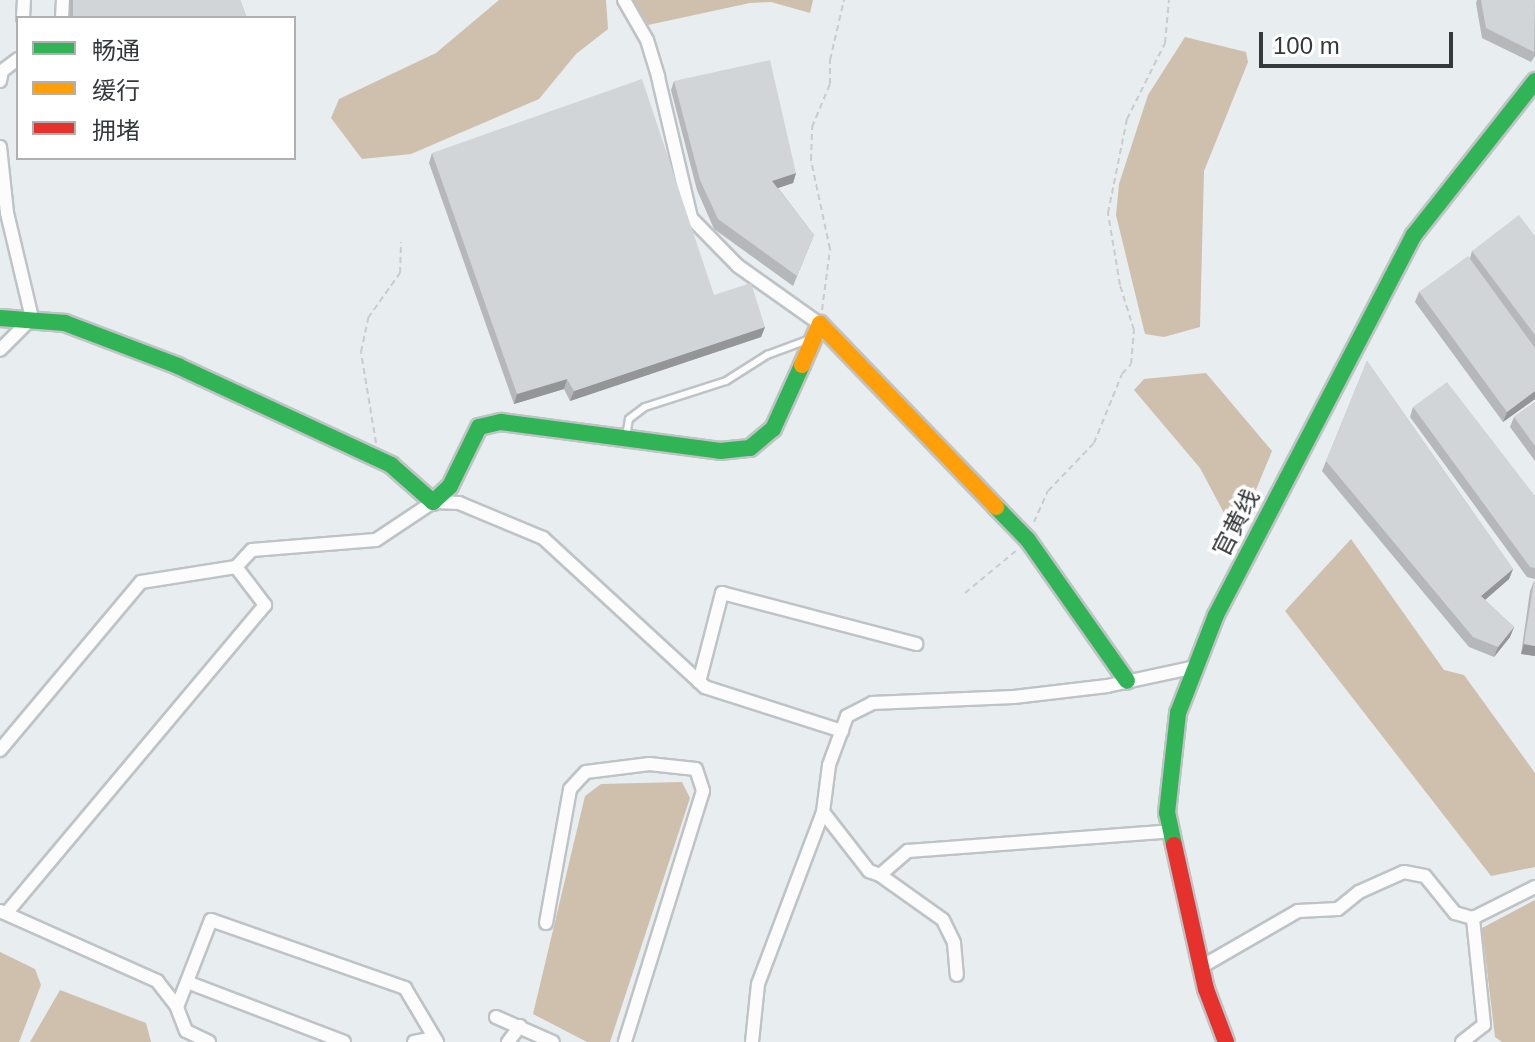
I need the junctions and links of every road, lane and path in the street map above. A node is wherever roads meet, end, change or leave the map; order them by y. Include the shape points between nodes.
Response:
1 (624, 0) edge
2 (844, 0) edge
3 (1169, 0) edge
4 (16, 60) edge
5 (0, 81) edge
6 (1533, 86) edge
7 (0, 147) edge
8 (401, 242) dead end
9 (0, 318) edge
10 (32, 318) junction
11 (818, 330) junction
12 (0, 350) edge
13 (626, 437) junction
14 (379, 460) junction
15 (433, 502) junction
16 (1028, 540) junction
17 (236, 567) junction
18 (965, 593) dead end
19 (916, 644) dead end
20 (1196, 667) junction
21 (1127, 681) junction
22 (699, 682) junction
23 (842, 731) junction
24 (0, 750) edge
25 (823, 812) junction
26 (1171, 831) junction
27 (880, 875) junction
28 (1535, 887) edge
29 (3, 912) edge
30 (1473, 918) junction
31 (546, 923) dead end
32 (1201, 967) junction
33 (957, 975) dead end
34 (187, 982) junction
35 (177, 1007) junction
36 (496, 1017) dead end
37 (520, 1026) junction
38 (435, 1040) edge
39 (209, 1042) edge
40 (344, 1042) edge
41 (414, 1042) edge
42 (508, 1042) edge
43 (553, 1042) edge
44 (625, 1042) edge
45 (752, 1042) edge
46 (1226, 1042) edge
47 (1462, 1042) edge

1 - 11 street via 647,40 691,218 738,266
2 - 11 path via 830,84 812,127 811,160 830,249
3 - 16 path via 1165,43 1127,119 1108,213 1134,330 1133,356 1106,423 1048,491
4 - 5 street via 2,71
6 - 20 street, 官黄线 via 1414,235 1230,587
7 - 10 street via 7,213
8 - 14 path via 400,273 368,318 361,352
9 - 10 street
10 - 12 street
10 - 14 street via 65,323 178,366
11 - 13 lane via 726,381 645,407 629,419
11 - 13 street via 773,429 750,448 720,451
11 - 16 street
13 - 15 street via 529,423 479,427 450,486
14 - 15 street
15 - 17 street via 376,540 252,550
15 - 22 street via 459,503 543,538
16 - 18 path
16 - 21 street
17 - 24 street via 141,582
17 - 29 street via 265,605
19 - 22 street via 722,593
20 - 21 street
20 - 26 street, 官黄线 via 1178,713 1167,813
21 - 23 street via 1014,697 872,703 847,716
22 - 23 street
23 - 25 street via 829,765
25 - 27 street via 869,871
25 - 45 street via 758,984
26 - 27 street via 908,851
26 - 32 street, 官黄线
27 - 33 street via 943,920 954,943
28 - 30 street
29 - 35 street via 157,981
30 - 32 street via 1455,913 1425,876 1404,872 1359,892 1338,909 1298,911
30 - 47 street via 1484,1025
31 - 44 street via 570,789 586,772 649,764 696,769 703,791
32 - 46 street, 官黄线
34 - 35 street
34 - 38 street via 211,920 405,988
34 - 40 street
35 - 39 street via 186,1031
36 - 37 street
37 - 42 street
37 - 43 street
38 - 41 street

